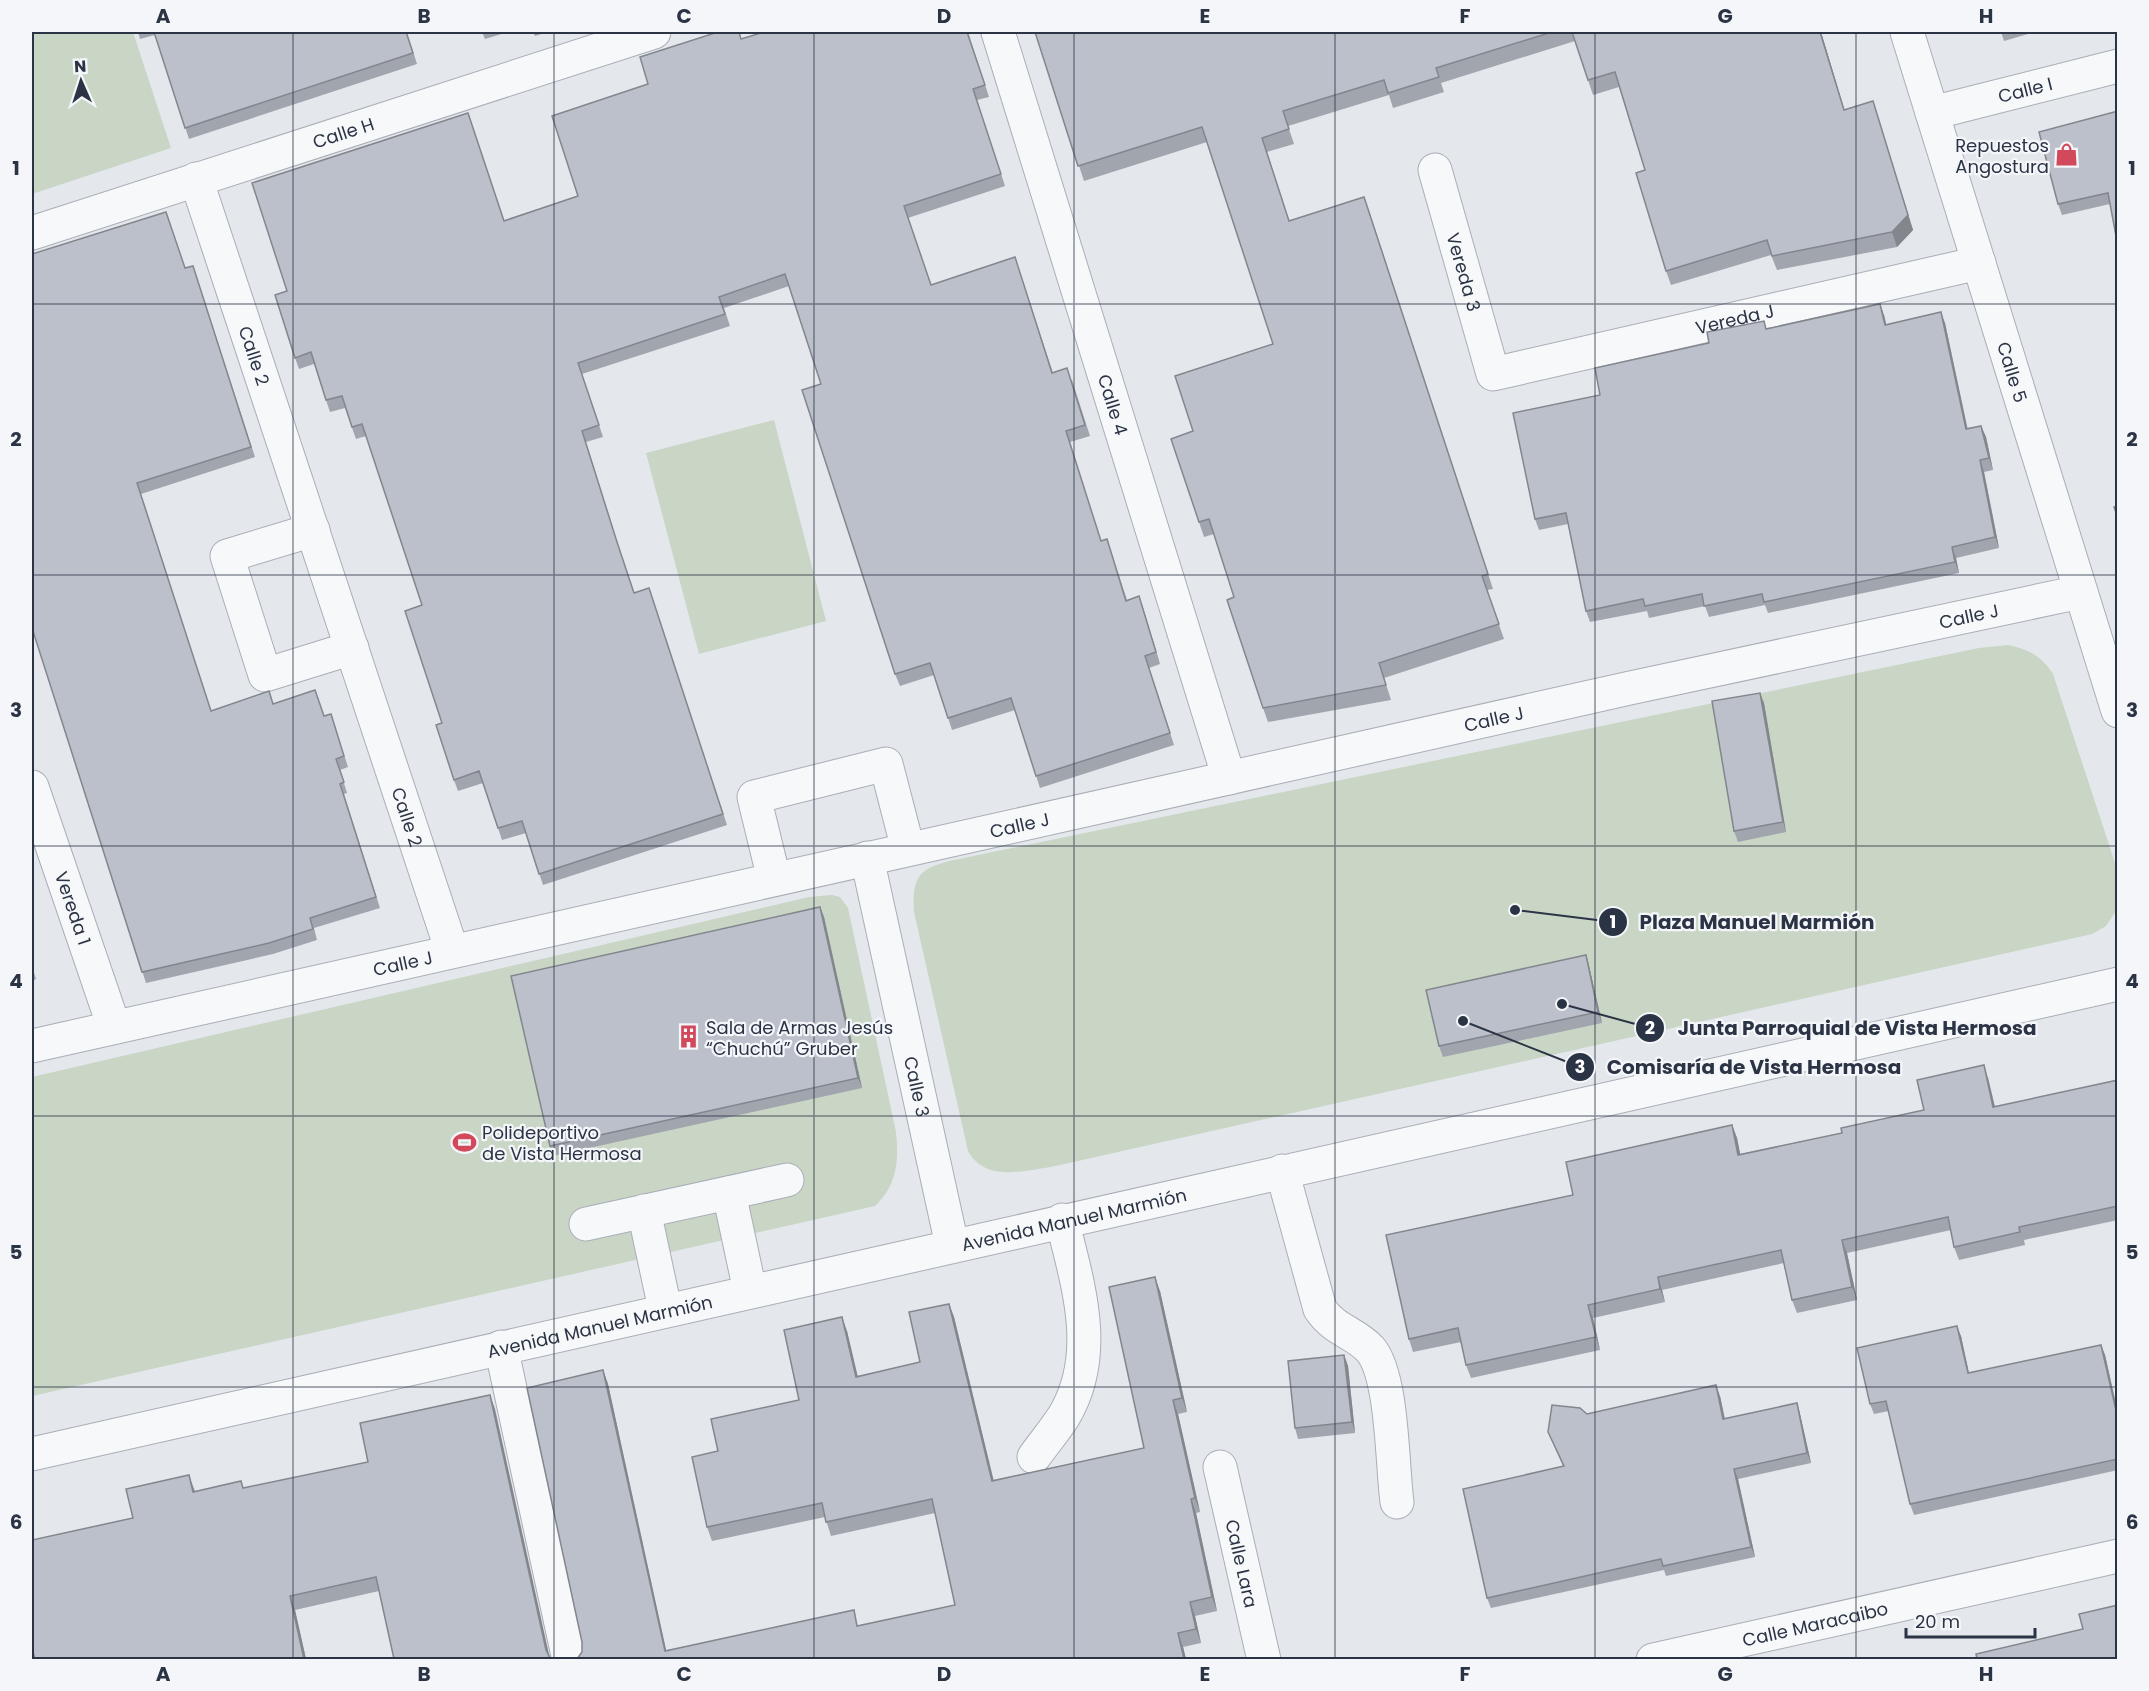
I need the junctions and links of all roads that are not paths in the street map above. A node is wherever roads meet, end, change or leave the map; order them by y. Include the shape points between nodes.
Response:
1 (654, 32) edge
2 (998, 32) edge
3 (1907, 32) edge
4 (2118, 66) edge
5 (1932, 113) junction
6 (1435, 170) dead end
7 (196, 179) junction
8 (32, 233) edge
9 (1979, 264) junction
10 (1493, 374) joint
11 (313, 530) junction
12 (2080, 591) junction
13 (352, 648) junction
14 (2118, 711) edge
15 (1229, 778) junction
16 (32, 788) edge
17 (908, 849) junction
18 (867, 858) junction
19 (774, 879) junction
20 (452, 951) junction
21 (2118, 984) edge
22 (114, 1027) junction
23 (32, 1046) edge
24 (1282, 1172) junction
25 (787, 1180) dead end
26 (729, 1192) junction
27 (644, 1211) junction
28 (1062, 1220) junction
29 (585, 1224) dead end
30 (952, 1245) junction
31 (750, 1291) junction
32 (665, 1309) junction
33 (501, 1347) junction
34 (32, 1454) edge
35 (1034, 1457) dead end
36 (1220, 1467) dead end
37 (1397, 1502) dead end
38 (2118, 1556) edge
39 (569, 1659) edge
40 (1264, 1659) edge
41 (1653, 1659) edge

1 - 7 street, Calle H
2 - 15 street, Calle 4
3 - 5 street, Calle 5
4 - 5 street, Calle I
5 - 9 street, Calle 5
6 - 10 street, Vereda 3
7 - 8 street, Calle H
7 - 11 street, Calle 2
9 - 10 street, Vereda J
9 - 12 street, Calle 5
11 - 13 street, Calle 2
11 - 13 street via 227,556 265,675
12 - 14 street, Calle 5
12 - 15 street, Calle J
13 - 20 street, Calle 2
15 - 17 street, Calle J
16 - 22 street, Vereda 1
17 - 18 street, Calle J
17 - 19 street via 886,764 754,797
18 - 19 street, Calle J
18 - 30 street, Calle 3
19 - 20 street, Calle J
20 - 22 street, Calle J
21 - 24 street, Avenida Manuel Marmión
22 - 23 street, Calle J
24 - 28 street, Avenida Manuel Marmión
24 - 37 street via 1320,1309 1330,1323 1370,1349 1378,1364 1385,1387
25 - 26 street
26 - 27 street
26 - 31 street
27 - 29 street
27 - 32 street
28 - 30 street, Avenida Manuel Marmión
28 - 35 street via 1086,1338 1083,1369 1065,1415
30 - 31 street, Avenida Manuel Marmión
31 - 32 street, Avenida Manuel Marmión
32 - 33 street, Avenida Manuel Marmión
33 - 34 street, Avenida Manuel Marmión
33 - 39 street
36 - 40 street, Calle Lara
38 - 41 street, Calle Maracaibo

